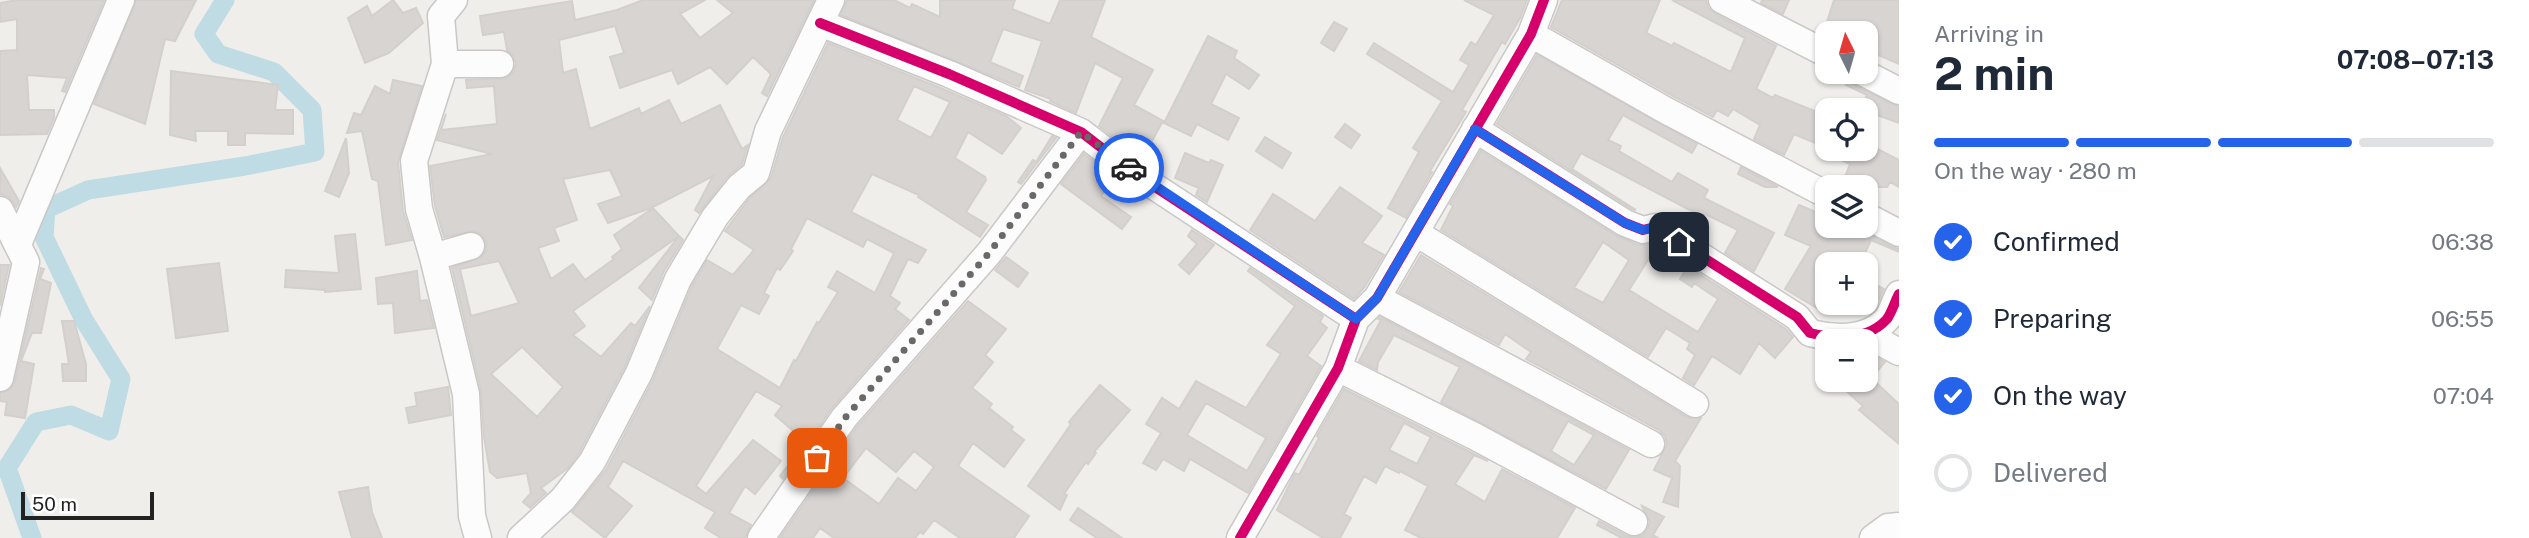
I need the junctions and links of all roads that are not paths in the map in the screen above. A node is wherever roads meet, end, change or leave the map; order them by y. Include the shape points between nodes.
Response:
1 (121, 0) edge
2 (454, 0) edge
3 (1544, 0) edge
4 (1722, 0) edge
5 (826, 12) edge
6 (1531, 34) junction
7 (1815, 48) edge
8 (444, 64) junction
9 (500, 64) dead end
10 (1878, 80) edge
11 (1899, 91) edge
12 (1475, 129) junction
13 (1081, 132) junction
14 (1815, 189) edge
15 (0, 210) edge
16 (1878, 222) edge
17 (1416, 233) junction
18 (1899, 233) edge
19 (18, 244) junction
20 (471, 246) dead end
21 (433, 257) junction
22 (1899, 294) edge
23 (1377, 298) junction
24 (1356, 319) junction
25 (1873, 329) edge
26 (1815, 334) edge
27 (1878, 341) edge
28 (1899, 352) edge
29 (1338, 368) junction
30 (0, 378) edge
31 (1695, 404) dead end
32 (1651, 444) dead end
33 (1634, 523) dead end
34 (1899, 526) edge
35 (478, 538) edge
36 (520, 538) edge
37 (761, 538) edge
38 (1240, 538) edge
39 (1872, 538) edge

1 - 19 street
2 - 8 street via 441,16
3 - 6 street
4 - 7 street
5 - 13 street via 949,74
5 - 36 street via 768,131 756,173 715,217 678,279 639,373 592,462 564,499
6 - 12 street
6 - 14 street
8 - 9 street
8 - 21 street via 414,161 419,209
10 - 11 street
12 - 17 street
12 - 26 street via 1625,223 1643,230 1655,227 1797,317
13 - 24 street via 1137,175
13 - 37 street via 989,253 845,418
15 - 19 street
16 - 18 street
17 - 23 street
17 - 31 street
19 - 30 street via 26,262
20 - 21 street
21 - 35 street via 466,394 472,516
22 - 25 street via 1887,318
23 - 24 street
23 - 32 street
24 - 29 street
27 - 28 street
29 - 33 street
29 - 38 street
34 - 39 street via 1888,527

